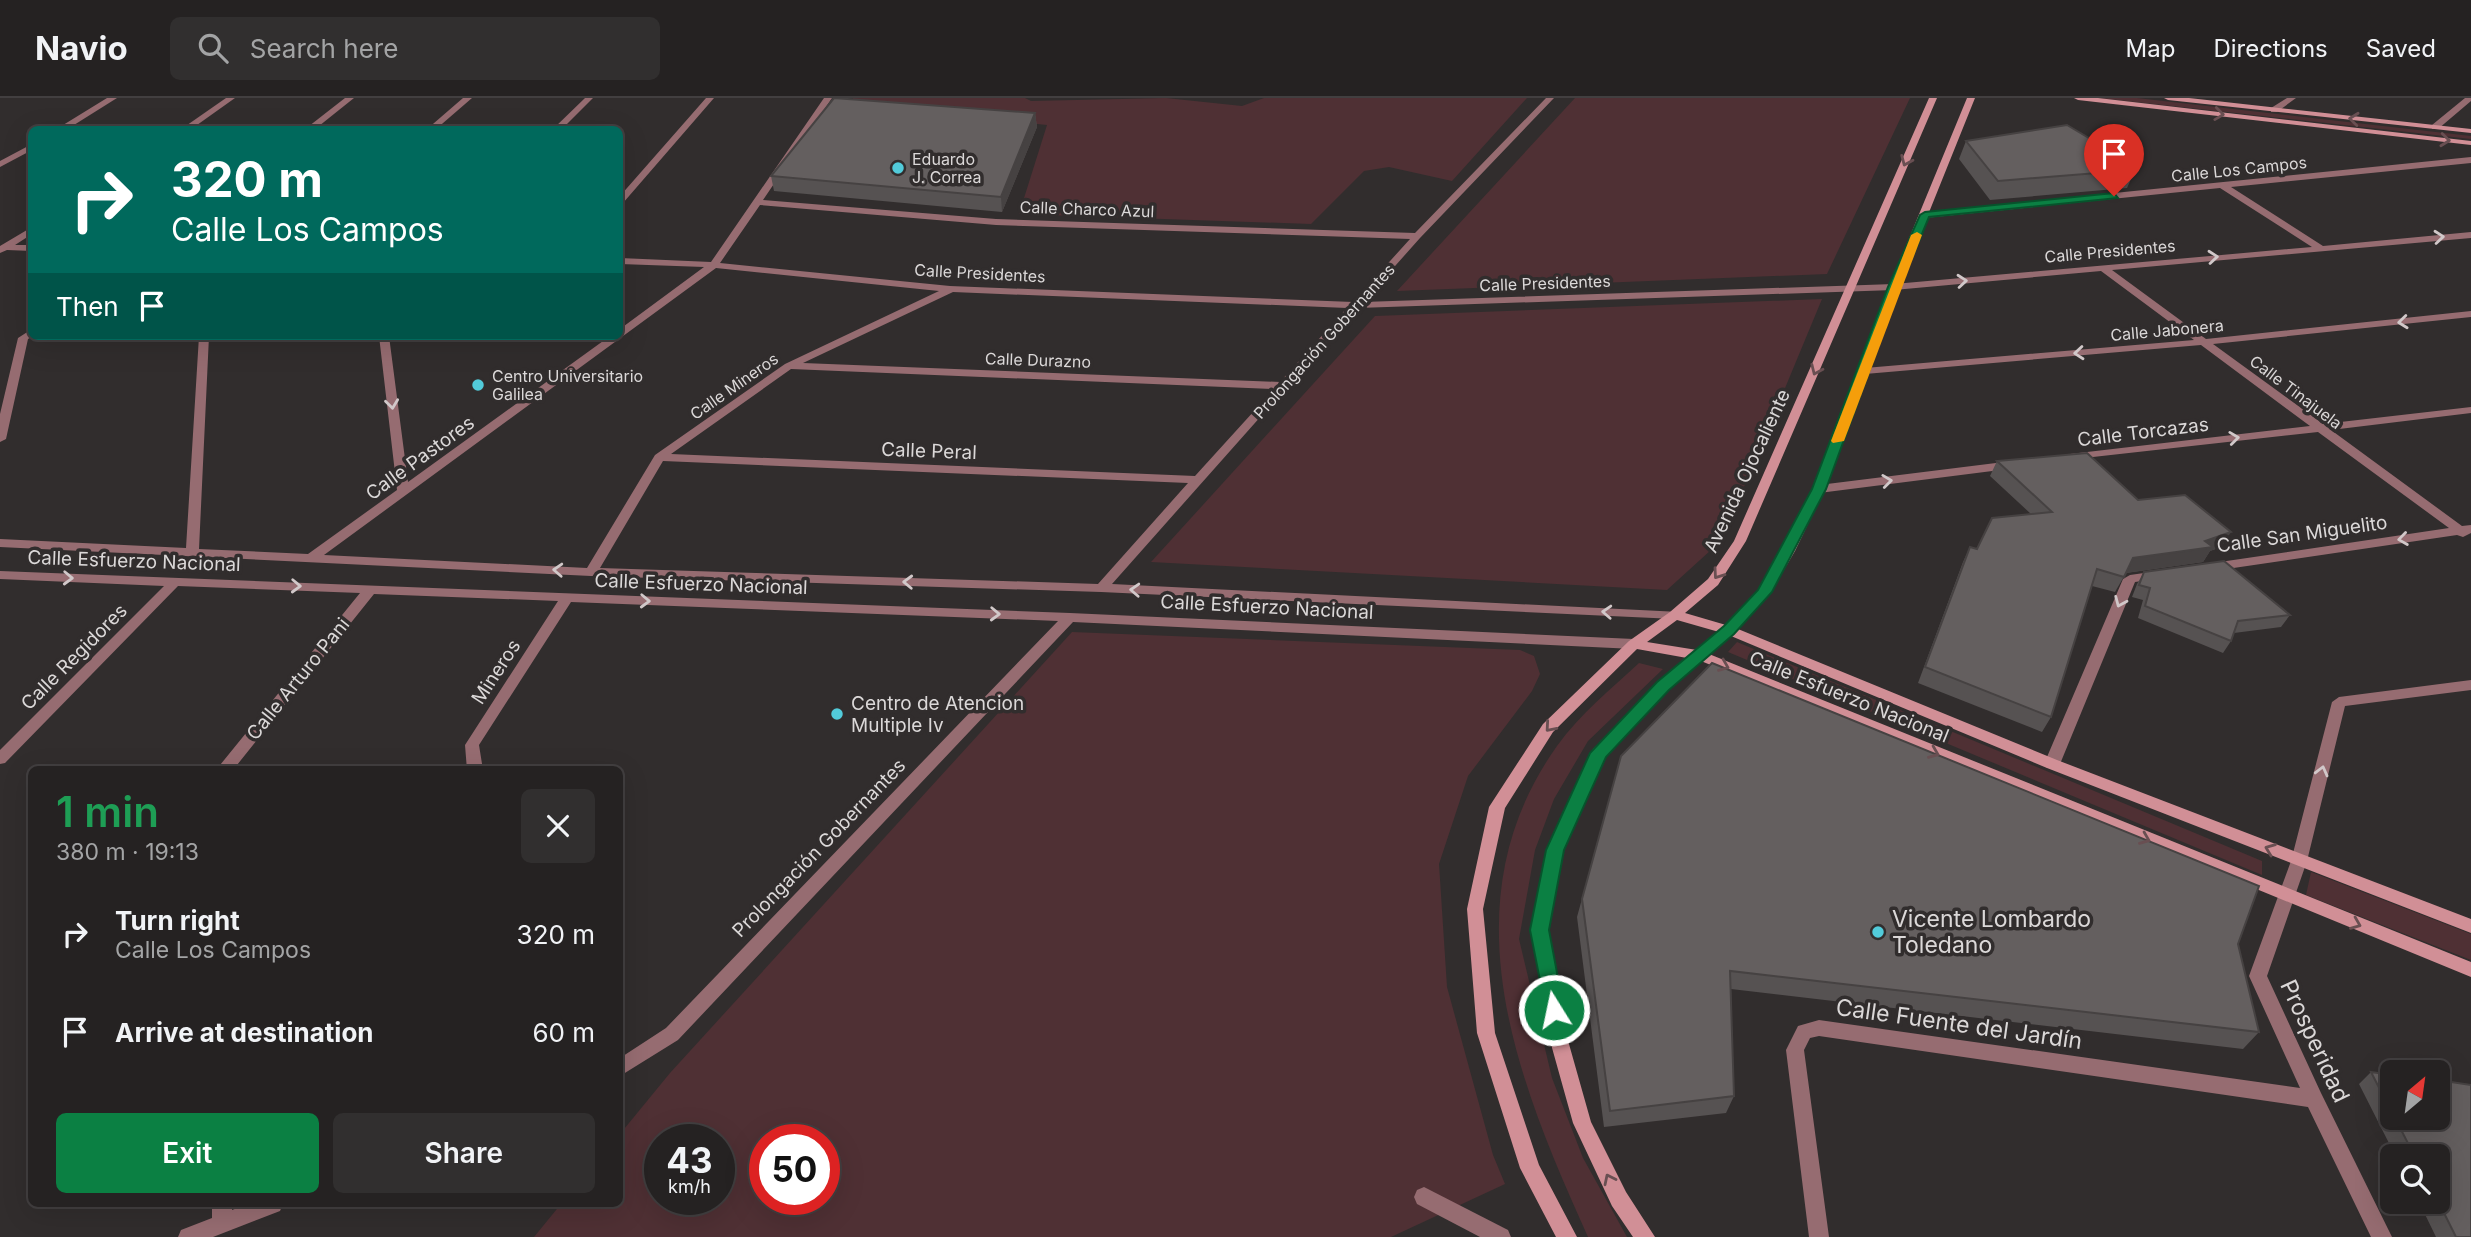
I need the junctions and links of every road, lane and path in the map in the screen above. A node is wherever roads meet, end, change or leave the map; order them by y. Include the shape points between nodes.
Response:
1 (113, 98) edge
2 (231, 98) edge
3 (350, 98) edge
4 (468, 98) edge
5 (589, 98) edge
6 (710, 98) edge
7 (828, 98) edge
8 (1550, 98) edge
9 (1933, 98) edge
10 (1971, 98) edge
11 (2078, 98) edge
12 (2168, 98) edge
13 (2292, 98) edge
14 (2470, 98) edge
15 (2274, 110) junction
16 (66, 126) edge
17 (190, 126) edge
18 (312, 126) edge
19 (435, 126) edge
20 (560, 126) edge
21 (2435, 127) junction
22 (2471, 131) edge
23 (2471, 143) edge
24 (28, 148) edge
25 (2471, 160) edge
26 (0, 164) edge
27 (2222, 185) junction
28 (623, 198) edge
29 (757, 202) junction
30 (1925, 215) junction
31 (28, 232) edge
32 (2471, 235) edge
33 (1417, 236) junction
34 (2319, 247) junction
35 (2, 248) edge
36 (28, 248) edge
37 (623, 261) edge
38 (714, 265) junction
39 (2104, 268) junction
40 (1894, 287) junction
41 (1853, 288) junction
42 (950, 289) junction
43 (1359, 304) junction
44 (2471, 314) edge
45 (623, 331) edge
46 (28, 335) edge
47 (204, 340) edge
48 (384, 340) edge
49 (611, 340) edge
50 (2205, 342) junction
51 (789, 366) junction
52 (1865, 371) junction
53 (1286, 386) junction
54 (2471, 410) edge
55 (2317, 428) junction
56 (0, 439) edge
57 (659, 457) junction
58 (2054, 460) edge
59 (2026, 464) edge
60 (1198, 480) junction
61 (1819, 489) junction
62 (403, 491) junction
63 (2467, 533) edge
64 (0, 543) edge
65 (191, 554) junction
66 (311, 558) junction
67 (2199, 569) edge
68 (591, 572) junction
69 (2171, 573) edge
70 (0, 575) edge
71 (175, 582) junction
72 (1101, 588) junction
73 (371, 589) junction
74 (566, 598) junction
75 (1675, 615) junction
76 (1070, 617) junction
77 (1729, 630) junction
78 (1634, 644) junction
79 (1698, 655) junction
80 (2471, 685) edge
81 (0, 759) edge
82 (2052, 764) junction
83 (228, 766) edge
84 (475, 766) edge
85 (2300, 861) junction
86 (2286, 895) junction
87 (2471, 926) edge
88 (2471, 970) edge
89 (623, 1066) edge
90 (2314, 1099) junction
91 (1424, 1197) dead end
92 (258, 1207) edge
93 (222, 1214) edge
94 (188, 1237) edge
95 (1501, 1237) edge
96 (1567, 1237) edge
97 (1646, 1237) edge
98 (1819, 1237) edge
99 (2382, 1237) edge

1 - 16 street
2 - 17 street
3 - 18 street
4 - 19 street
5 - 20 street
6 - 28 street
7 - 29 street, Calle Pastores
8 - 33 street, Prolongación Gobernantes
9 -> 41 main road, Avenida Ojocaliente
10 - 30 main road
11 -> 23 main road
12 - 15 main road
13 - 15 street
14 - 21 street
21 -> 15 main road
21 - 22 main road
24 - 26 street
25 - 27 street, Calle Los Campos
27 - 30 street, Calle Los Campos
27 - 34 street
29 - 33 street, Calle Charco Azul via 996,222
29 - 38 street, Calle Pastores
30 - 40 main road
31 - 35 street
34 -> 32 street, Calle Presidentes
33 - 43 street, Prolongación Gobernantes
39 -> 34 street, Calle Presidentes
35 - 36 street
37 - 38 street, Calle Presidentes
38 - 42 street, Calle Presidentes
38 - 45 street, Calle Pastores
40 -> 39 street, Calle Presidentes
39 - 50 street, Calle Tinajuela
40 - 41 street, Calle Presidentes
40 - 52 main road
41 - 43 street, Calle Presidentes
41 -> 75 main road, Avenida Ojocaliente via 1740,541 1713,582
42 - 43 street, Calle Presidentes
42 - 51 street, Calle Mineros
43 - 53 street, Prolongación Gobernantes
44 -> 50 street, Calle Jabonera
46 - 56 street via 23,338
47 - 65 street
48 -> 62 street
49 - 62 street, Calle Pastores
50 -> 52 street, Calle Jabonera
50 - 55 street, Calle Tinajuela
51 - 53 street, Calle Durazno
51 - 57 street, Calle Mineros
52 - 61 main road
53 - 60 street, Prolongación Gobernantes
54 - 55 street, Calle Torcazas
58 -> 55 street, Calle Torcazas
55 - 63 street, Calle Tinajuela
57 - 60 street, Calle Peral
57 - 68 street, Calle Mineros
61 -> 59 street
60 - 72 street, Prolongación Gobernantes
61 - 77 main road via 1765,592
62 - 66 street, Calle Pastores
63 -> 67 street, Calle San Miguelito
64 - 65 street, Calle Esfuerzo Nacional
65 - 66 street, Calle Esfuerzo Nacional
68 -> 66 street, Calle Esfuerzo Nacional
72 -> 68 street, Calle Esfuerzo Nacional
69 -> 82 street via 2130,579
70 -> 71 street, Calle Esfuerzo Nacional
71 -> 73 street, Calle Esfuerzo Nacional
71 - 81 street, Calle Regidores
75 -> 72 street, Calle Esfuerzo Nacional
73 - 74 street, Calle Esfuerzo Nacional
73 - 83 street, Calle Arturo Pani
74 -> 76 street, Calle Esfuerzo Nacional
74 - 84 street, Mineros via 472,745
75 - 77 main road, Calle Esfuerzo Nacional
75 - 78 main road, Avenida Ojocaliente
76 - 78 street, Calle Esfuerzo Nacional
76 - 89 street, Prolongación Gobernantes via 672,1034
77 - 79 main road
77 - 82 main road, Calle Esfuerzo Nacional
78 - 79 main road, Calle Esfuerzo Nacional
78 -> 96 main road, Avenida Ojocaliente via 1548,728 1497,807 1475,909 1486,1034 1530,1168
79 -> 86 main road, Calle Esfuerzo Nacional
97 -> 79 main road via 1619,1199 1581,1123 1558,1037 1540,930 1555,850 1598,753
85 -> 80 street, Prosperidad via 2339,702
85 -> 82 main road, Calle Esfuerzo Nacional
85 - 86 street, Prosperidad
85 - 87 main road, Calle Esfuerzo Nacional
86 -> 88 main road, Calle Esfuerzo Nacional
86 - 90 street, Prosperidad via 2258,976
90 - 98 street, Calle Fuente del Jardín via 1819,1028 1804,1032 1796,1050
90 - 99 street, Prosperidad
91 - 95 street
92 - 93 street
93 - 94 street

